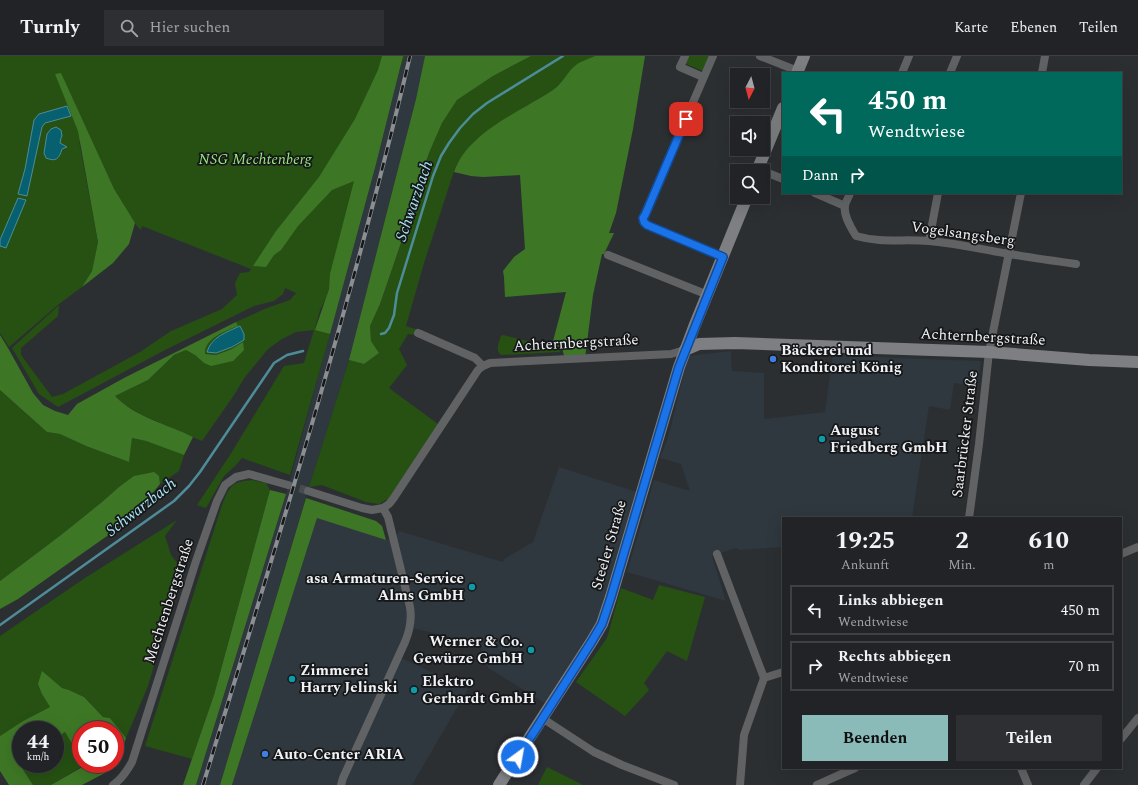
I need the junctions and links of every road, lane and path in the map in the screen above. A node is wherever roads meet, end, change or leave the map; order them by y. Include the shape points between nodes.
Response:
1 (685, 56) edge
2 (713, 56) edge
3 (760, 56) edge
4 (804, 56) edge
5 (909, 56) edge
6 (957, 56) edge
7 (1045, 56) edge
8 (798, 72) edge
9 (902, 72) edge
10 (950, 72) edge
11 (1042, 72) edge
12 (704, 77) junction
13 (782, 110) edge
14 (760, 164) edge
15 (770, 174) edge
16 (782, 179) edge
17 (818, 194) edge
18 (850, 194) edge
19 (938, 194) edge
20 (1021, 194) edge
21 (744, 204) edge
22 (845, 206) junction
23 (929, 241) junction
24 (1009, 254) junction
25 (608, 255) dead end
26 (723, 257) junction
27 (1076, 264) dead end
28 (708, 295) junction
29 (418, 332) dead end
30 (685, 350) junction
31 (989, 352) junction
32 (1138, 362) edge
33 (483, 366) junction
34 (288, 485) tunnel mouth
35 (308, 491) tunnel mouth
36 (383, 508) junction
37 (969, 517) edge
38 (1138, 547) edge
39 (717, 554) dead end
40 (1122, 554) edge
41 (782, 672) edge
42 (764, 678) junction
43 (542, 718) junction
44 (1138, 718) edge
45 (1122, 738) edge
46 (853, 769) edge
47 (1021, 769) edge
48 (1096, 769) edge
49 (113, 785) edge
50 (341, 785) edge
51 (499, 785) edge
52 (674, 785) edge
53 (740, 785) edge
54 (817, 785) edge
55 (1028, 785) edge
56 (1084, 785) edge

1 - 12 street via 680,67
2 - 12 street
3 - 8 street
4 - 8 main road
5 - 9 street
6 - 10 street
7 - 11 street
12 - 26 street via 643,218 647,225
13 - 14 main road
15 - 16 street
17 - 22 street
18 - 22 street
19 - 23 street
20 - 24 street, Saarbrücker Straße
21 - 26 main road, Steeler Straße
22 - 23 street, Vogelsangsberg via 849,225 856,236 877,240
23 - 24 street, Vogelsangsberg
24 - 27 street, Vogelsangsberg
24 - 31 street, Saarbrücker Straße
25 - 28 street
26 - 28 main road, Steeler Straße
28 - 30 main road, Steeler Straße
29 - 33 street via 475,358
30 - 31 main road, Achternbergstraße via 699,344 735,343
30 - 33 street, Achternbergstraße via 671,354 490,363
30 - 43 main road, Steeler Straße via 603,620
31 - 32 main road, Achternbergstraße
31 - 37 street, Saarbrücker Straße
33 - 36 street via 393,499
34 - 49 street, Mechtenbergstraße via 249,474 236,477 225,485 217,500 196,561 132,762 125,774
35 - 36 street via 362,508
36 - 50 street via 388,517 410,607 411,626
38 - 40 street
39 - 42 street
41 - 42 street
42 - 53 street via 744,735
43 - 51 main road, Steeler Straße
43 - 52 street via 594,752
44 - 45 street
46 - 54 street
47 - 55 street
48 - 56 street

